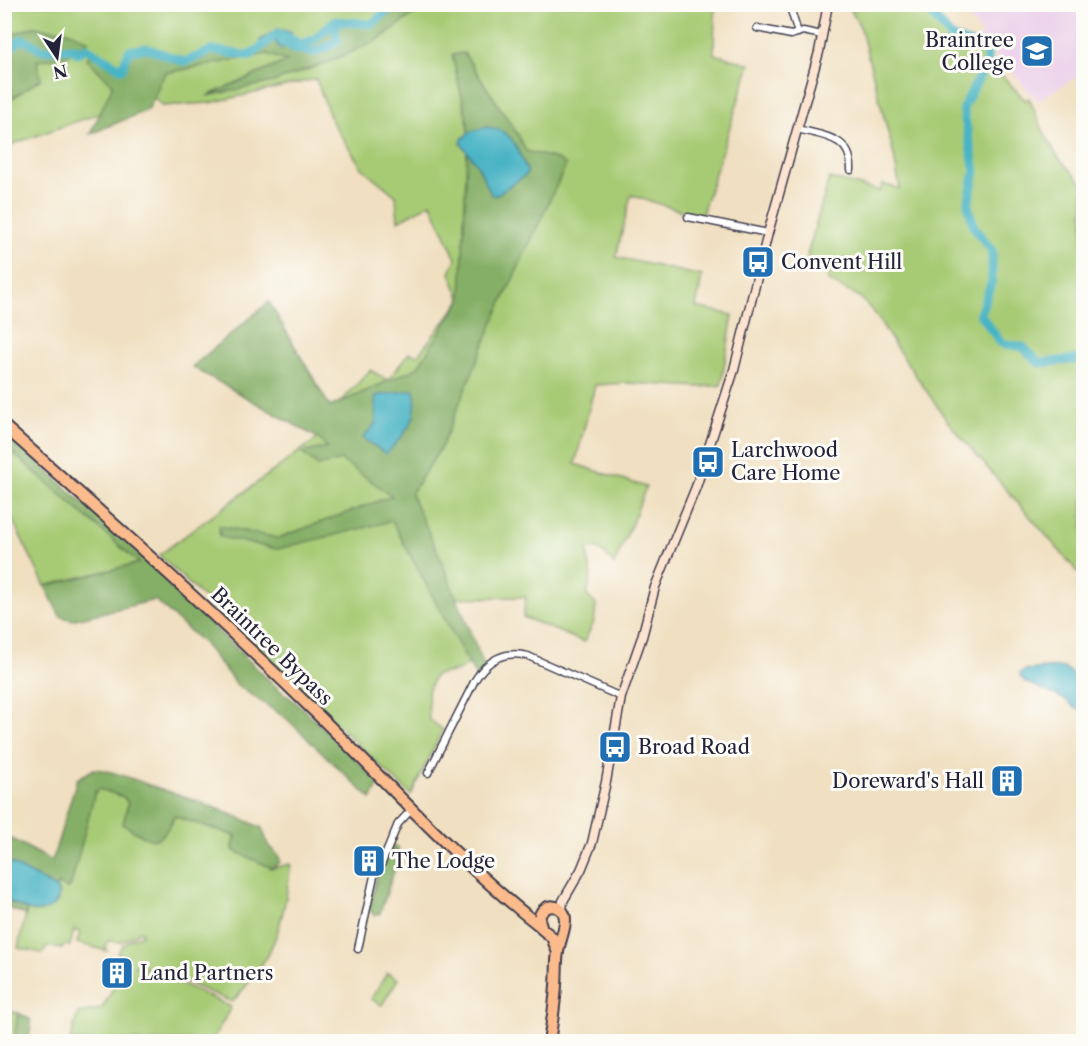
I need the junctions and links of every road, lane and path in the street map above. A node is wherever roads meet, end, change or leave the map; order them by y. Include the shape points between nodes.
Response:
1 (789, 4) edge
2 (828, 4) edge
3 (757, 28) dead end
4 (798, 33) junction
5 (822, 35) junction
6 (797, 129) junction
7 (851, 170) dead end
8 (688, 217) dead end
9 (768, 233) junction
10 (4, 426) edge
11 (621, 697) junction
12 (428, 773) dead end
13 (412, 809) junction
14 (570, 888) junction
15 (508, 898) junction
16 (545, 909) junction
17 (562, 910) junction
18 (564, 926) junction
19 (545, 929) junction
20 (358, 949) dead end
21 (558, 953) junction
22 (549, 1041) edge

1 - 4 street
2 - 5 main road
3 - 4 street
4 - 5 street
5 - 6 main road
6 - 7 street via 841,142 851,156
6 - 9 main road
8 - 9 street
9 - 11 main road via 717,426 690,505 660,572
10 - 13 highway, Braintree Bypass via 244,643
11 - 12 street via 528,656 513,654 494,659 475,680
11 - 14 main road via 592,843
13 - 15 highway, Braintree Bypass via 485,881
13 - 20 street via 399,824 374,876
14 - 16 main road
14 - 17 main road
15 - 16 highway, Braintree Bypass via 531,909
15 - 19 highway, Braintree Bypass
16 - 17 highway via 553,906
16 - 19 highway via 538,919
17 - 18 highway
18 - 19 highway via 556,932
18 - 21 highway
19 - 21 highway
21 - 22 highway

